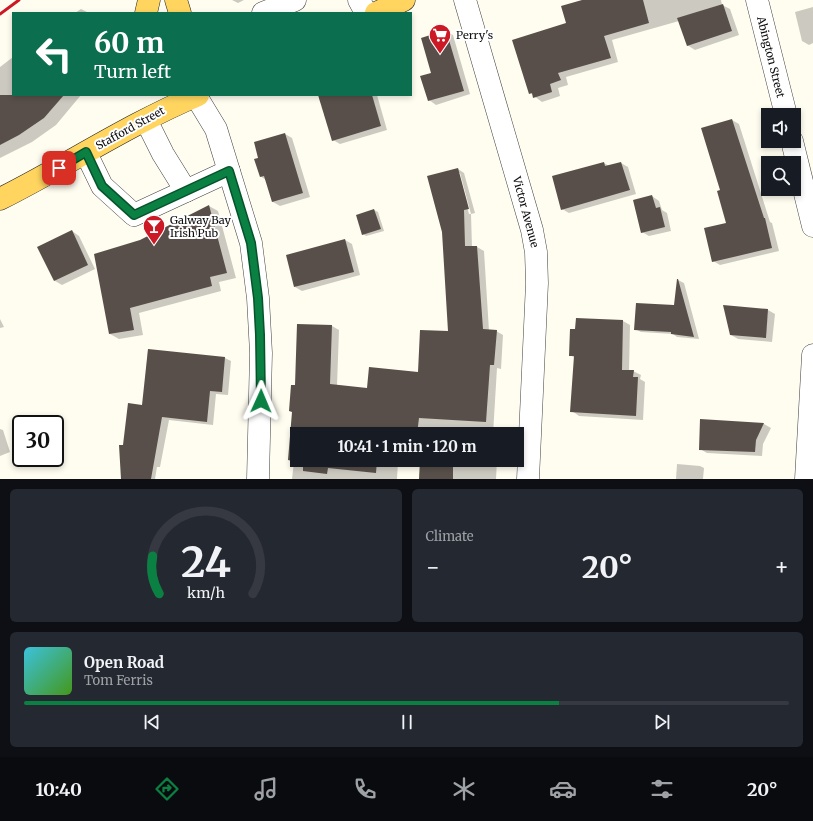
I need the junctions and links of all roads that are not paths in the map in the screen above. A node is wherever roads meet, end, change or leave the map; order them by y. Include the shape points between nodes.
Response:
1 (149, 0) edge
2 (176, 0) edge
3 (359, 0) edge
4 (404, 0) edge
5 (465, 0) edge
6 (757, 0) edge
7 (291, 5) edge
8 (146, 12) edge
9 (180, 12) edge
10 (266, 12) edge
11 (365, 12) edge
12 (378, 12) edge
13 (191, 96) edge
14 (198, 96) edge
15 (165, 100) edge
16 (784, 108) edge
17 (146, 120) junction
18 (794, 148) edge
19 (86, 152) junction
20 (229, 171) junction
21 (186, 191) junction
22 (0, 199) edge
23 (813, 226) edge
24 (813, 355) edge
25 (258, 479) edge
26 (528, 479) edge
27 (806, 479) edge

1 - 8 main road
2 - 9 main road
3 - 11 street
4 - 12 main road
5 - 26 street, Victor Avenue via 525,205 536,252 537,283
6 - 16 street, Abington Street
7 - 10 street
13 - 15 main road, Stafford Street
14 - 20 street via 216,129
15 - 17 main road, Stafford Street
17 - 19 main road, Stafford Street
17 - 21 street
18 - 23 street
19 - 21 street via 102,186 134,215
19 - 22 main road, Stafford Street
20 - 21 street
20 - 25 street via 251,243 258,304 261,377
24 - 27 street

